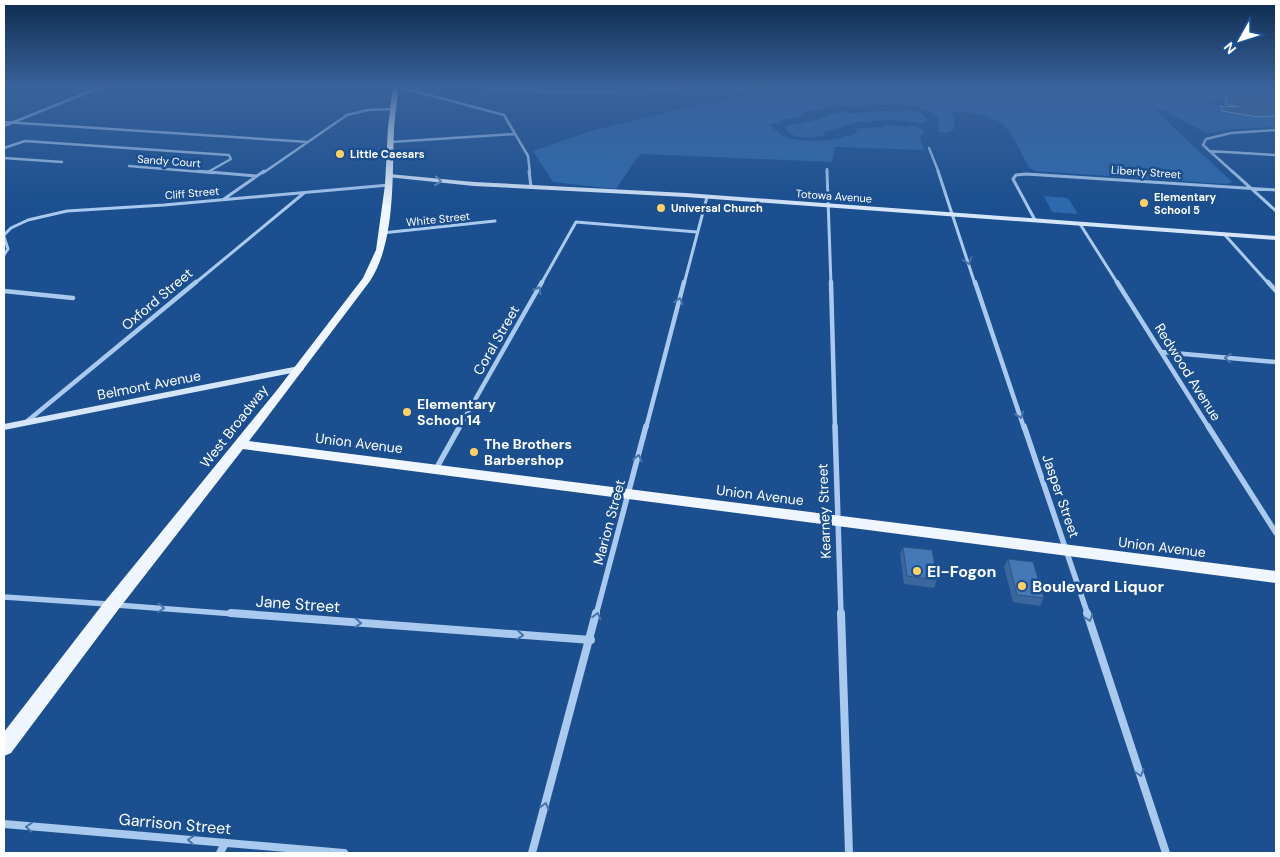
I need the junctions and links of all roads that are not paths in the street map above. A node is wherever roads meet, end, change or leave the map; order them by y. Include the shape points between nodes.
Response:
1 (87, 127) edge
2 (331, 127) edge
3 (392, 127) edge
4 (511, 127) edge
5 (1276, 130) edge
6 (515, 134) junction
7 (308, 142) junction
8 (391, 142) junction
9 (4, 148) edge
10 (929, 148) dead end
11 (1208, 151) junction
12 (1276, 155) edge
13 (4, 158) edge
14 (62, 162) dead end
15 (129, 166) dead end
16 (827, 169) dead end
17 (208, 172) junction
18 (257, 176) junction
19 (389, 181) junction
20 (531, 186) junction
21 (1250, 188) junction
22 (1276, 190) edge
23 (304, 192) junction
24 (707, 197) junction
25 (224, 199) junction
26 (828, 206) junction
27 (1276, 211) edge
28 (953, 214) junction
29 (1035, 220) junction
30 (495, 221) dead end
31 (1080, 224) junction
32 (697, 232) junction
33 (382, 233) junction
34 (1224, 234) junction
35 (1276, 238) edge
36 (4, 239) edge
37 (4, 255) edge
38 (4, 291) edge
39 (1276, 291) edge
40 (73, 298) dead end
41 (1162, 352) junction
42 (1276, 362) edge
43 (299, 369) junction
44 (25, 423) junction
45 (4, 427) edge
46 (240, 444) junction
47 (436, 469) junction
48 (629, 494) junction
49 (837, 521) junction
50 (1276, 532) edge
51 (1067, 551) junction
52 (1276, 577) edge
53 (4, 597) edge
54 (112, 604) junction
55 (590, 640) junction
56 (4, 747) edge
57 (4, 824) edge
58 (225, 843) junction
59 (220, 853) edge
60 (344, 853) edge
61 (532, 853) edge
62 (849, 853) edge
63 (1166, 853) edge

1 - 7 street
2 - 7 street
3 - 8 main road, West Broadway
4 - 6 street
5 - 11 street via 1209,137 1203,142
6 - 8 street
6 - 20 street via 528,156
7 - 18 street
8 - 19 main road, West Broadway
9 - 17 street, Sandy Court via 25,141 230,157
10 - 28 street, Jasper Street
11 - 12 street
11 - 21 street
13 - 14 street
15 - 17 street, Sandy Court
16 - 26 street, Kearney Street
17 - 18 street, Sandy Court
18 - 25 street
19 -> 20 street, Totowa Avenue
19 - 23 street, Cliff Street
19 - 33 main road, West Broadway
20 - 24 street, Totowa Avenue
21 - 22 street, Liberty Street
21 - 27 street
21 - 29 street, Liberty Street via 1016,175 1013,178
23 - 25 street, Cliff Street
23 - 44 street, Oxford Street
24 - 26 street, Totowa Avenue
24 - 32 street, Marion Street
25 - 36 street, Cliff Street via 59,212 15,225 7,230
26 - 28 street, Totowa Avenue
26 - 49 street, Kearney Street
28 - 29 street, Totowa Avenue
28 -> 51 street, Jasper Street
29 - 31 street, Totowa Avenue
30 - 33 street, White Street
31 - 34 street, Totowa Avenue
31 - 41 street, Redwood Avenue
47 -> 32 street, Coral Street via 576,222
48 -> 32 street, Marion Street
33 - 43 main road, West Broadway via 378,260 365,282
34 - 35 street, Totowa Avenue
34 - 39 street
36 - 37 street, Cliff Street via 8,248
38 - 40 street
42 -> 41 street
41 - 50 street, Redwood Avenue
43 - 44 street, Belmont Avenue
43 - 46 main road, West Broadway
44 - 45 street, Belmont Avenue
46 - 47 main road, Union Avenue
46 - 54 main road, West Broadway
47 - 48 main road, Union Avenue
48 - 49 main road, Union Avenue
55 -> 48 street, Marion Street
49 - 51 main road, Union Avenue
49 - 62 street, Kearney Street
51 - 52 main road, Union Avenue
51 -> 63 street, Jasper Street
53 - 54 street, Jane Street
54 -> 55 street, Jane Street
54 - 56 main road, West Broadway
61 -> 55 street, Marion Street
58 -> 57 street, Garrison Street
58 - 59 street
58 - 60 street, Garrison Street

